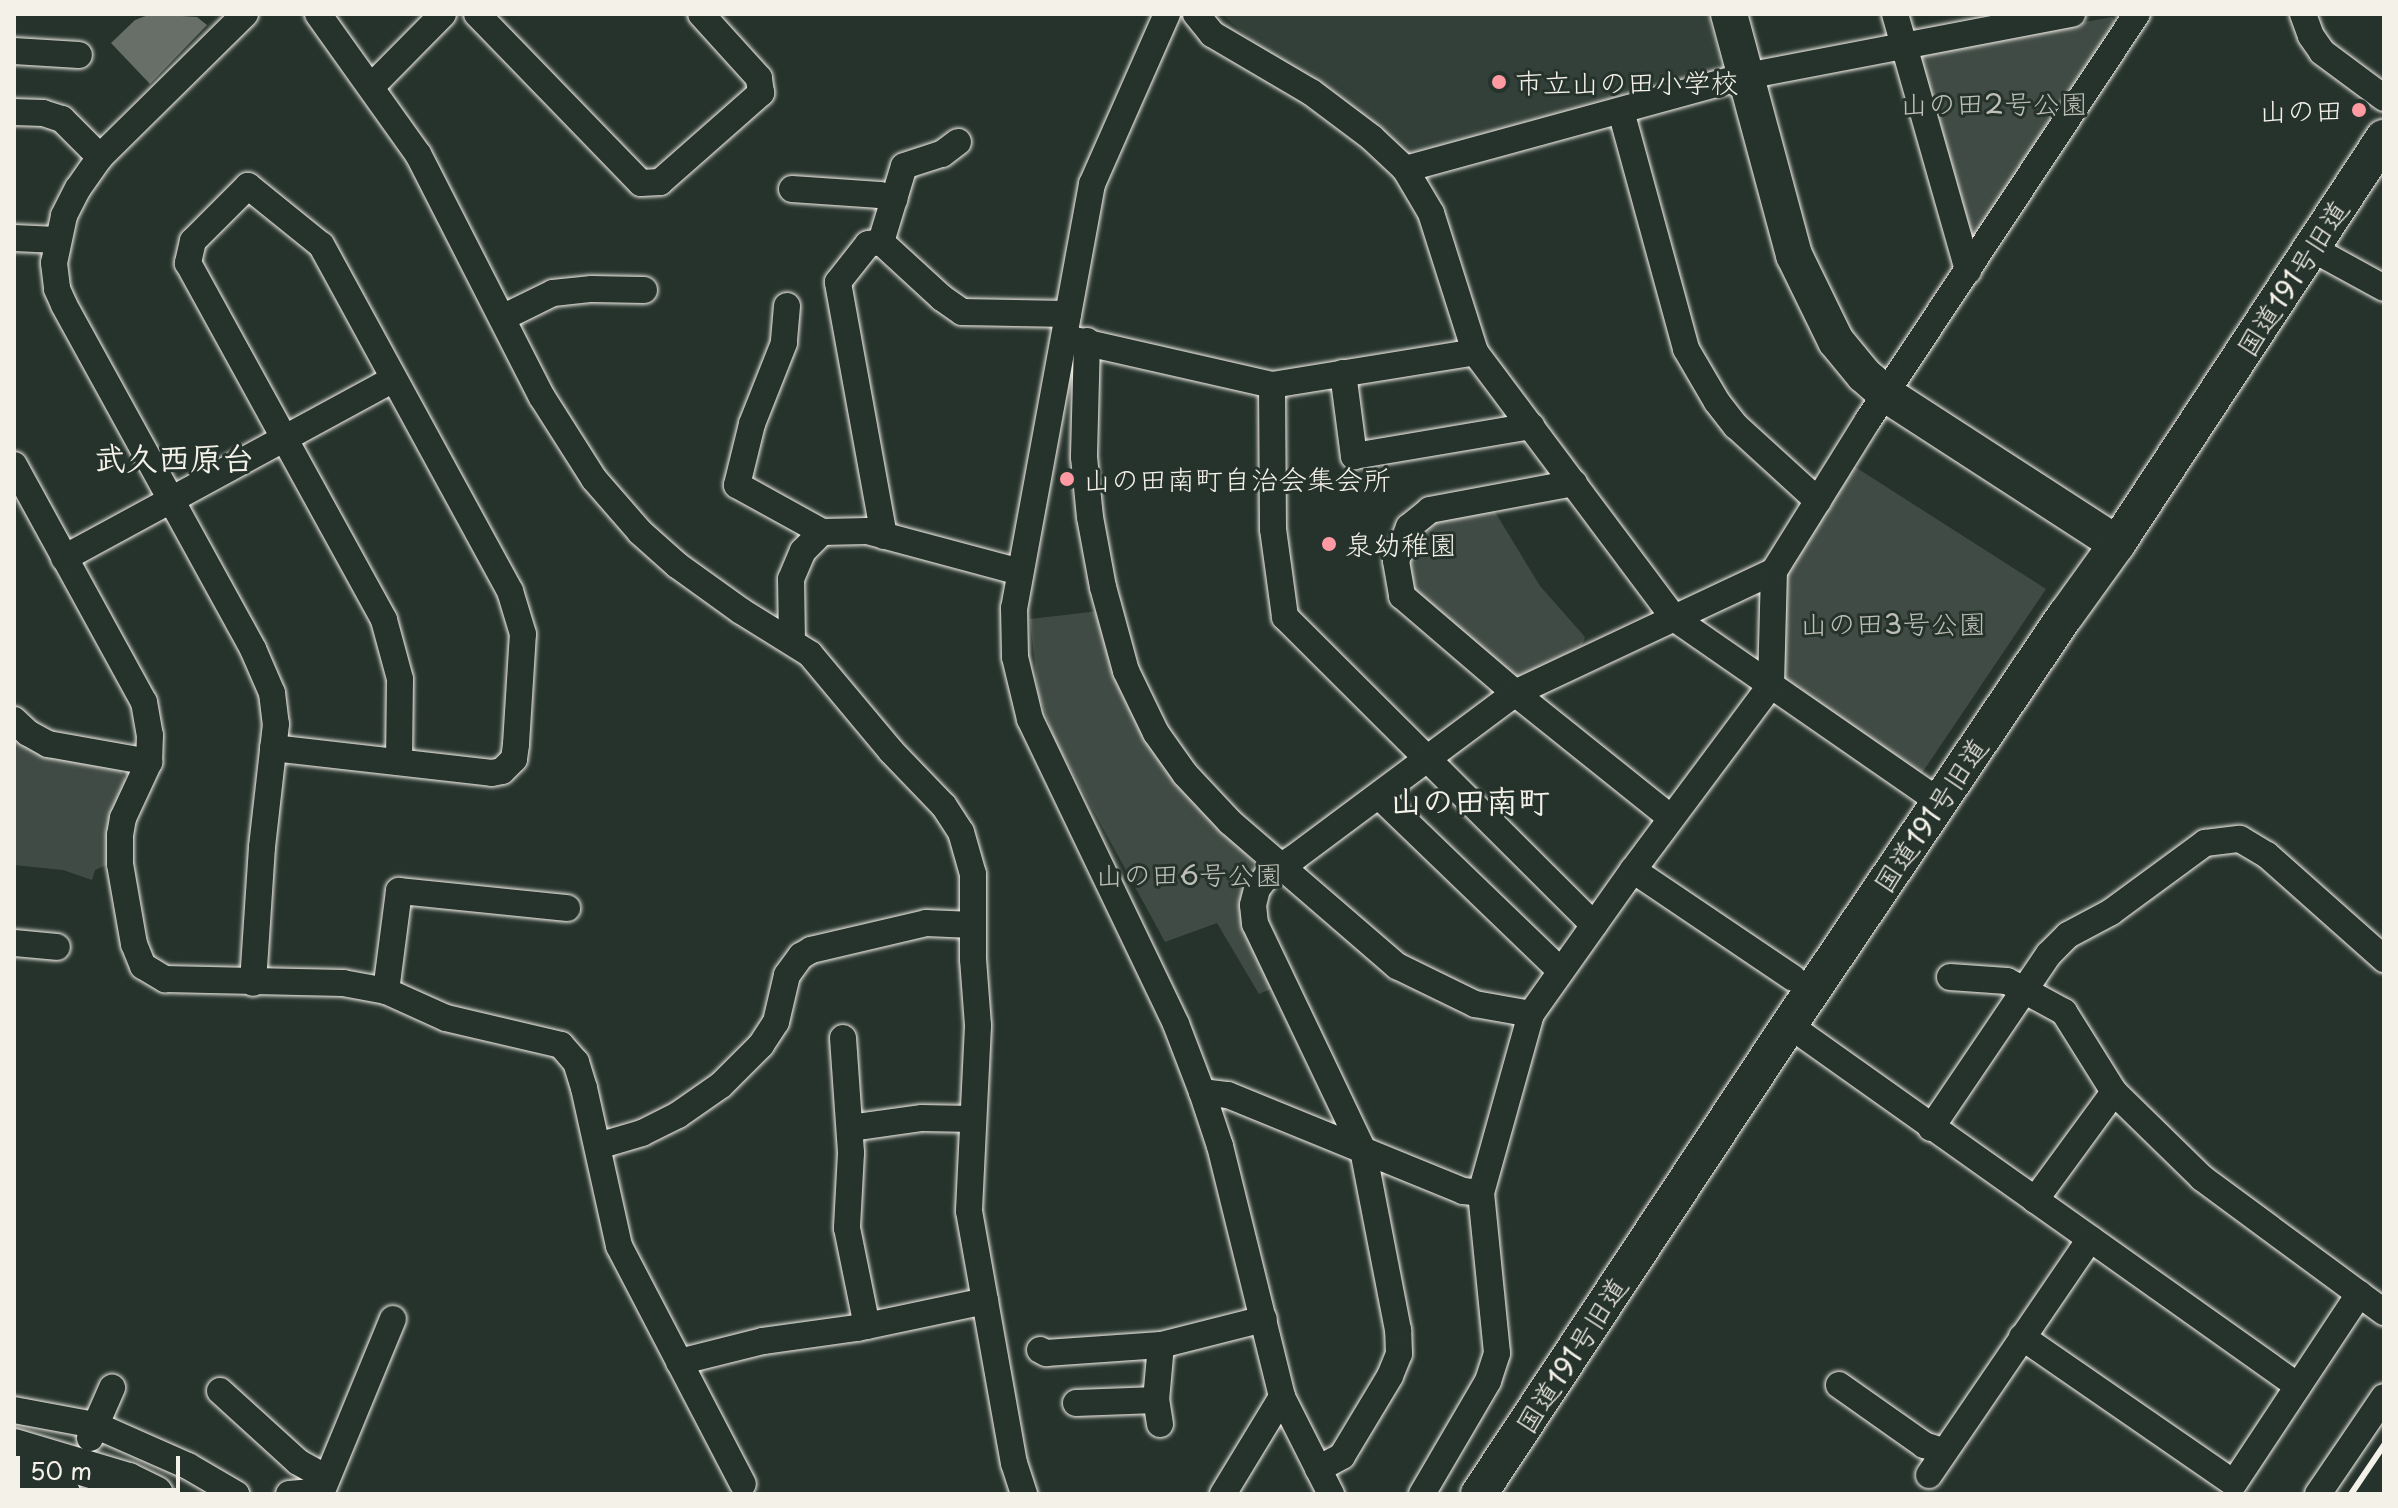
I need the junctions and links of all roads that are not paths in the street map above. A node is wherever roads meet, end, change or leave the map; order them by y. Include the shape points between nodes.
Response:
1 (245, 14) edge
2 (318, 14) edge
3 (443, 14) edge
4 (477, 14) edge
5 (701, 14) edge
6 (1167, 14) edge
7 (1196, 14) edge
8 (1729, 14) edge
9 (1895, 14) edge
10 (2072, 14) edge
11 (2137, 14) edge
12 (2303, 14) edge
13 (1902, 45) junction
14 (14, 51) edge
15 (79, 55) dead end
16 (1746, 76) junction
17 (372, 86) junction
18 (2384, 98) edge
19 (1621, 111) junction
20 (14, 112) edge
21 (2384, 138) edge
22 (958, 142) dead end
23 (100, 157) junction
24 (1405, 169) junction
25 (792, 189) dead end
26 (894, 199) junction
27 (14, 238) edge
28 (57, 240) junction
29 (881, 242) junction
30 (2311, 248) junction
31 (1968, 271) junction
32 (2384, 288) edge
33 (644, 290) dead end
34 (787, 306) dead end
35 (502, 318) junction
36 (1073, 331) junction
37 (1475, 352) junction
38 (1343, 373) junction
39 (394, 379) junction
40 (1272, 385) junction
41 (1887, 395) junction
42 (1531, 426) junction
43 (284, 439) junction
44 (14, 465) edge
45 (1574, 483) junction
46 (1818, 501) junction
47 (169, 502) junction
48 (822, 532) junction
49 (884, 536) junction
50 (2117, 544) junction
51 (64, 558) junction
52 (1774, 571) junction
53 (1020, 572) junction
54 (1674, 618) junction
55 (792, 641) junction
56 (1771, 685) junction
57 (1515, 693) junction
58 (14, 720) edge
59 (273, 748) junction
60 (1425, 758) junction
61 (149, 762) junction
62 (399, 762) junction
63 (1379, 796) junction
64 (1940, 802) junction
65 (1671, 818) junction
66 (1281, 867) junction
67 (1633, 870) junction
68 (567, 908) dead end
69 (973, 925) junction
70 (1594, 925) junction
71 (14, 943) edge
72 (57, 947) dead end
73 (2384, 959) edge
74 (1560, 970) junction
75 (1950, 977) dead end
76 (1793, 978) dead end
77 (253, 983) junction
78 (2026, 989) junction
79 (386, 991) junction
80 (1531, 1014) junction
81 (1789, 1025) junction
82 (843, 1038) dead end
83 (1202, 1092) junction
84 (2114, 1092) junction
85 (973, 1119) junction
86 (850, 1128) junction
87 (1931, 1128) junction
88 (598, 1146) junction
89 (1363, 1150) junction
90 (1481, 1193) junction
91 (2035, 1200) junction
92 (2090, 1239) junction
93 (2359, 1294) junction
94 (985, 1301) junction
95 (2384, 1312) edge
96 (393, 1319) dead end
97 (1264, 1319) junction
98 (867, 1326) junction
99 (2022, 1337) junction
100 (1161, 1345) junction
101 (1040, 1350) dead end
102 (679, 1362) junction
103 (1839, 1385) dead end
104 (2298, 1386) junction
105 (112, 1388) dead end
106 (220, 1391) dead end
107 (1282, 1397) junction
108 (2384, 1397) edge
109 (1076, 1403) dead end
110 (14, 1410) edge
111 (93, 1432) junction
112 (14, 1447) edge
113 (1942, 1451) junction
114 (1318, 1469) junction
115 (1929, 1475) dead end
116 (325, 1477) junction
117 (14, 1478) edge
118 (743, 1484) dead end
119 (62, 1494) edge
120 (155, 1494) edge
121 (236, 1494) edge
122 (289, 1494) edge
123 (1024, 1494) edge
124 (1223, 1494) edge
125 (1331, 1494) edge
126 (1422, 1494) edge
127 (1479, 1494) edge
128 (2318, 1494) edge

1 - 23 street
2 - 17 street
3 - 17 street
4 - 5 street via 641,183 660,182 761,93 759,78
6 - 36 street via 1092,184
7 - 24 street via 1212,34 1311,92
8 - 16 street
9 - 13 street
10 - 13 street
11 - 31 street
12 - 18 street via 2322,52
13 - 16 street
13 - 31 street
14 - 15 street
16 - 19 street
16 - 41 street via 1800,271 1836,341
17 - 35 street via 436,186
19 - 24 street
19 - 46 street via 1686,349 1736,426
20 - 23 street via 62,119
21 - 30 street, 国道191号旧道
22 - 26 street via 942,154 904,166
23 - 28 street via 78,188
24 - 37 street via 1431,213
25 - 26 street
26 - 29 street
27 - 28 street
28 - 47 street via 60,297
29 - 36 street via 962,312
29 - 49 street via 868,244 838,282
30 - 32 street
30 - 50 street, 国道191号旧道
31 - 41 street
33 - 35 street via 553,293
34 - 48 street via 784,343 752,424 737,485
35 - 55 street via 555,419 594,479 640,532 708,589
36 - 40 street
36 - 53 street
36 - 66 street via 1090,517 1126,671 1156,733 1185,774
37 - 38 street
37 - 42 street
38 - 40 street
38 - 42 street via 1354,456
39 - 43 street
39 - 43 street via 321,245 248,186 193,241 188,263
39 - 62 street via 510,591 523,634 516,744 509,767 492,773
40 - 60 street via 1273,529 1285,617
41 - 46 street
41 - 50 street
42 - 45 street
43 - 47 street
43 - 62 street via 384,620 396,652
44 - 51 street
45 - 54 street
45 - 57 street via 1430,510 1409,527 1396,561 1402,596
46 - 52 street
47 - 51 street
47 - 59 street via 261,666 275,706
48 - 49 street via 859,530
48 - 55 street via 803,551 791,579
49 - 53 street
50 - 64 street, 国道191号旧道
51 - 61 street via 144,702
52 - 54 street
52 - 56 street
53 - 83 street via 1013,627 1021,696 1176,1024
54 - 56 street
54 - 57 street
55 - 69 street via 810,654 954,819 973,874
56 - 64 street
56 - 65 street
57 - 60 street
57 - 65 street
58 - 61 street via 48,744
59 - 62 street
59 - 77 street
60 - 63 street
60 - 70 street
61 - 77 street via 120,835 120,864 137,954 143,966 165,979
63 - 66 street
63 - 74 street
64 - 81 street, 国道191号旧道
65 - 67 street
66 - 80 street via 1397,966 1475,1004
66 - 89 street via 1257,889 1255,924
67 - 70 street
67 - 76 street
68 - 79 street via 399,891
69 - 85 street via 978,1062
69 - 88 street via 926,923 811,950 787,975 776,1022 761,1045 721,1085 642,1133
70 - 74 street
71 - 72 street
73 - 78 street via 2267,855 2240,839 2221,839 2190,851 2139,894 2068,935
74 - 80 street
75 - 78 street via 2007,981
77 - 79 street via 343,983
78 - 84 street via 2064,1012
78 - 87 street
79 - 88 street via 446,1018 561,1045 576,1062
80 - 90 street
81 - 87 street
81 - 127 street, 国道191号旧道
82 - 86 street
83 - 89 street via 1228,1095
83 - 97 street
84 - 91 street
84 - 93 street via 2221,1194
85 - 86 street via 922,1118
85 - 94 street via 969,1211
86 - 98 street via 847,1228
87 - 91 street
88 - 102 street via 619,1246
89 - 90 street via 1463,1191
89 - 114 street via 1399,1354 1342,1456
90 - 126 street via 1497,1353 1488,1381
91 - 92 street
92 - 99 street
92 - 104 street
93 - 95 street
93 - 104 street
94 - 98 street
94 - 123 street
96 - 116 street
97 - 100 street
97 - 107 street
98 - 102 street via 763,1341
99 - 104 street via 2234,1483
99 - 113 street
100 - 101 street
100 - 109 street via 1158,1412
102 - 118 street
103 - 113 street via 1924,1445
105 - 111 street
106 - 116 street via 298,1462
107 - 114 street
107 - 124 street
108 - 128 street
110 - 111 street
111 - 121 street via 188,1466
112 - 120 street
113 - 115 street
114 - 125 street
116 - 122 street via 322,1491
117 - 119 street

